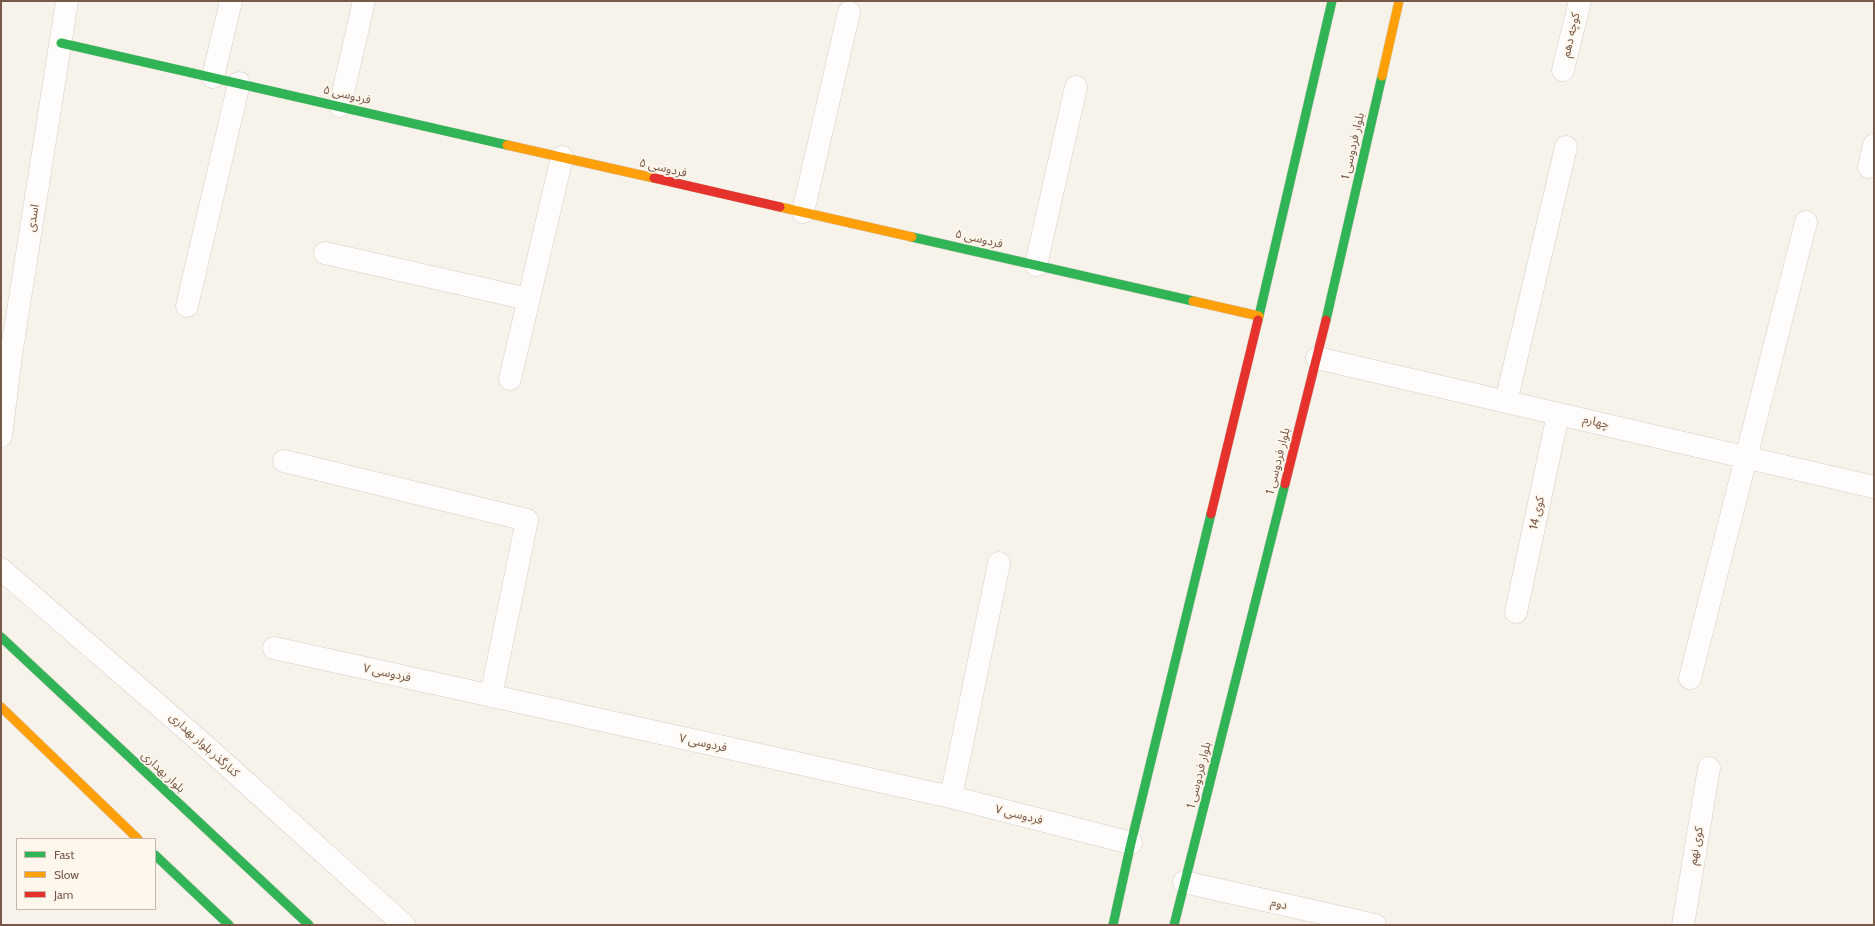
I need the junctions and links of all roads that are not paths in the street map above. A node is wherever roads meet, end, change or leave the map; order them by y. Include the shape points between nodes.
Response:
1 (67, 1) edge
2 (231, 1) edge
3 (364, 1) edge
4 (1332, 1) edge
5 (1399, 1) edge
6 (1580, 1) edge
7 (849, 12) dead end
8 (61, 42) junction
9 (1563, 70) dead end
10 (213, 77) junction
11 (239, 83) junction
12 (1076, 87) dead end
13 (340, 106) junction
14 (1874, 145) edge
15 (1566, 148) dead end
16 (562, 157) junction
17 (1869, 167) dead end
18 (803, 212) junction
19 (1806, 222) dead end
20 (324, 253) dead end
21 (1036, 265) junction
22 (528, 299) junction
23 (187, 306) dead end
24 (1259, 316) junction
25 (11, 355) junction
26 (1317, 358) junction
27 (1, 375) edge
28 (510, 378) dead end
29 (1506, 402) junction
30 (1558, 414) junction
31 (1, 436) edge
32 (1746, 457) junction
33 (284, 460) dead end
34 (1874, 487) edge
35 (998, 563) dead end
36 (1, 569) edge
37 (1516, 612) dead end
38 (1, 637) edge
39 (274, 648) dead end
40 (1690, 678) dead end
41 (491, 696) junction
42 (1, 707) edge
43 (1710, 768) dead end
44 (950, 797) junction
45 (137, 838) edge
46 (1131, 843) junction
47 (156, 856) edge
48 (1184, 882) junction
49 (229, 925) edge
50 (309, 925) edge
51 (404, 925) edge
52 (1113, 925) edge
53 (1174, 925) edge
54 (1375, 925) edge
55 (1683, 925) edge

1 - 8 street, اسدی
2 - 10 street
3 - 13 street
4 - 24 main road
5 - 26 main road, بلوار فردوسی 1
6 - 9 street, کوچه دهم
7 - 18 street
8 - 10 main road, فردوسی ۵
8 - 25 street, اسدی
10 - 11 main road, فردوسی ۵
11 - 13 main road, فردوسی ۵
11 - 23 street
12 - 21 street
13 - 16 main road, فردوسی ۵
14 - 17 street
15 - 29 street
16 - 18 main road, فردوسی ۵
16 - 22 street
18 - 21 main road, فردوسی ۵
19 - 32 street
20 - 22 street
21 - 24 main road, فردوسی ۵
22 - 28 street
24 - 46 main road
25 - 27 street
25 - 31 street, اسدی
26 - 29 street, چهارم
26 - 48 main road, بلوار فردوسی 1
29 - 30 street, چهارم
30 - 32 street, چهارم
30 - 37 street, کوی 14
32 - 34 street, چهارم
32 - 40 street
33 - 41 street via 527,520
35 - 44 street
36 - 51 street, کنارگذر بلوار بهداری via 201,742
38 - 50 main road, بلوار بهداری
39 - 41 street, فردوسی ۷
41 - 44 street, فردوسی ۷
42 - 45 main road
43 - 55 street, کوی نهم
44 - 46 street, فردوسی ۷
46 - 52 main road
47 - 49 main road
48 - 53 main road, بلوار فردوسی 1
48 - 54 street, دوم

